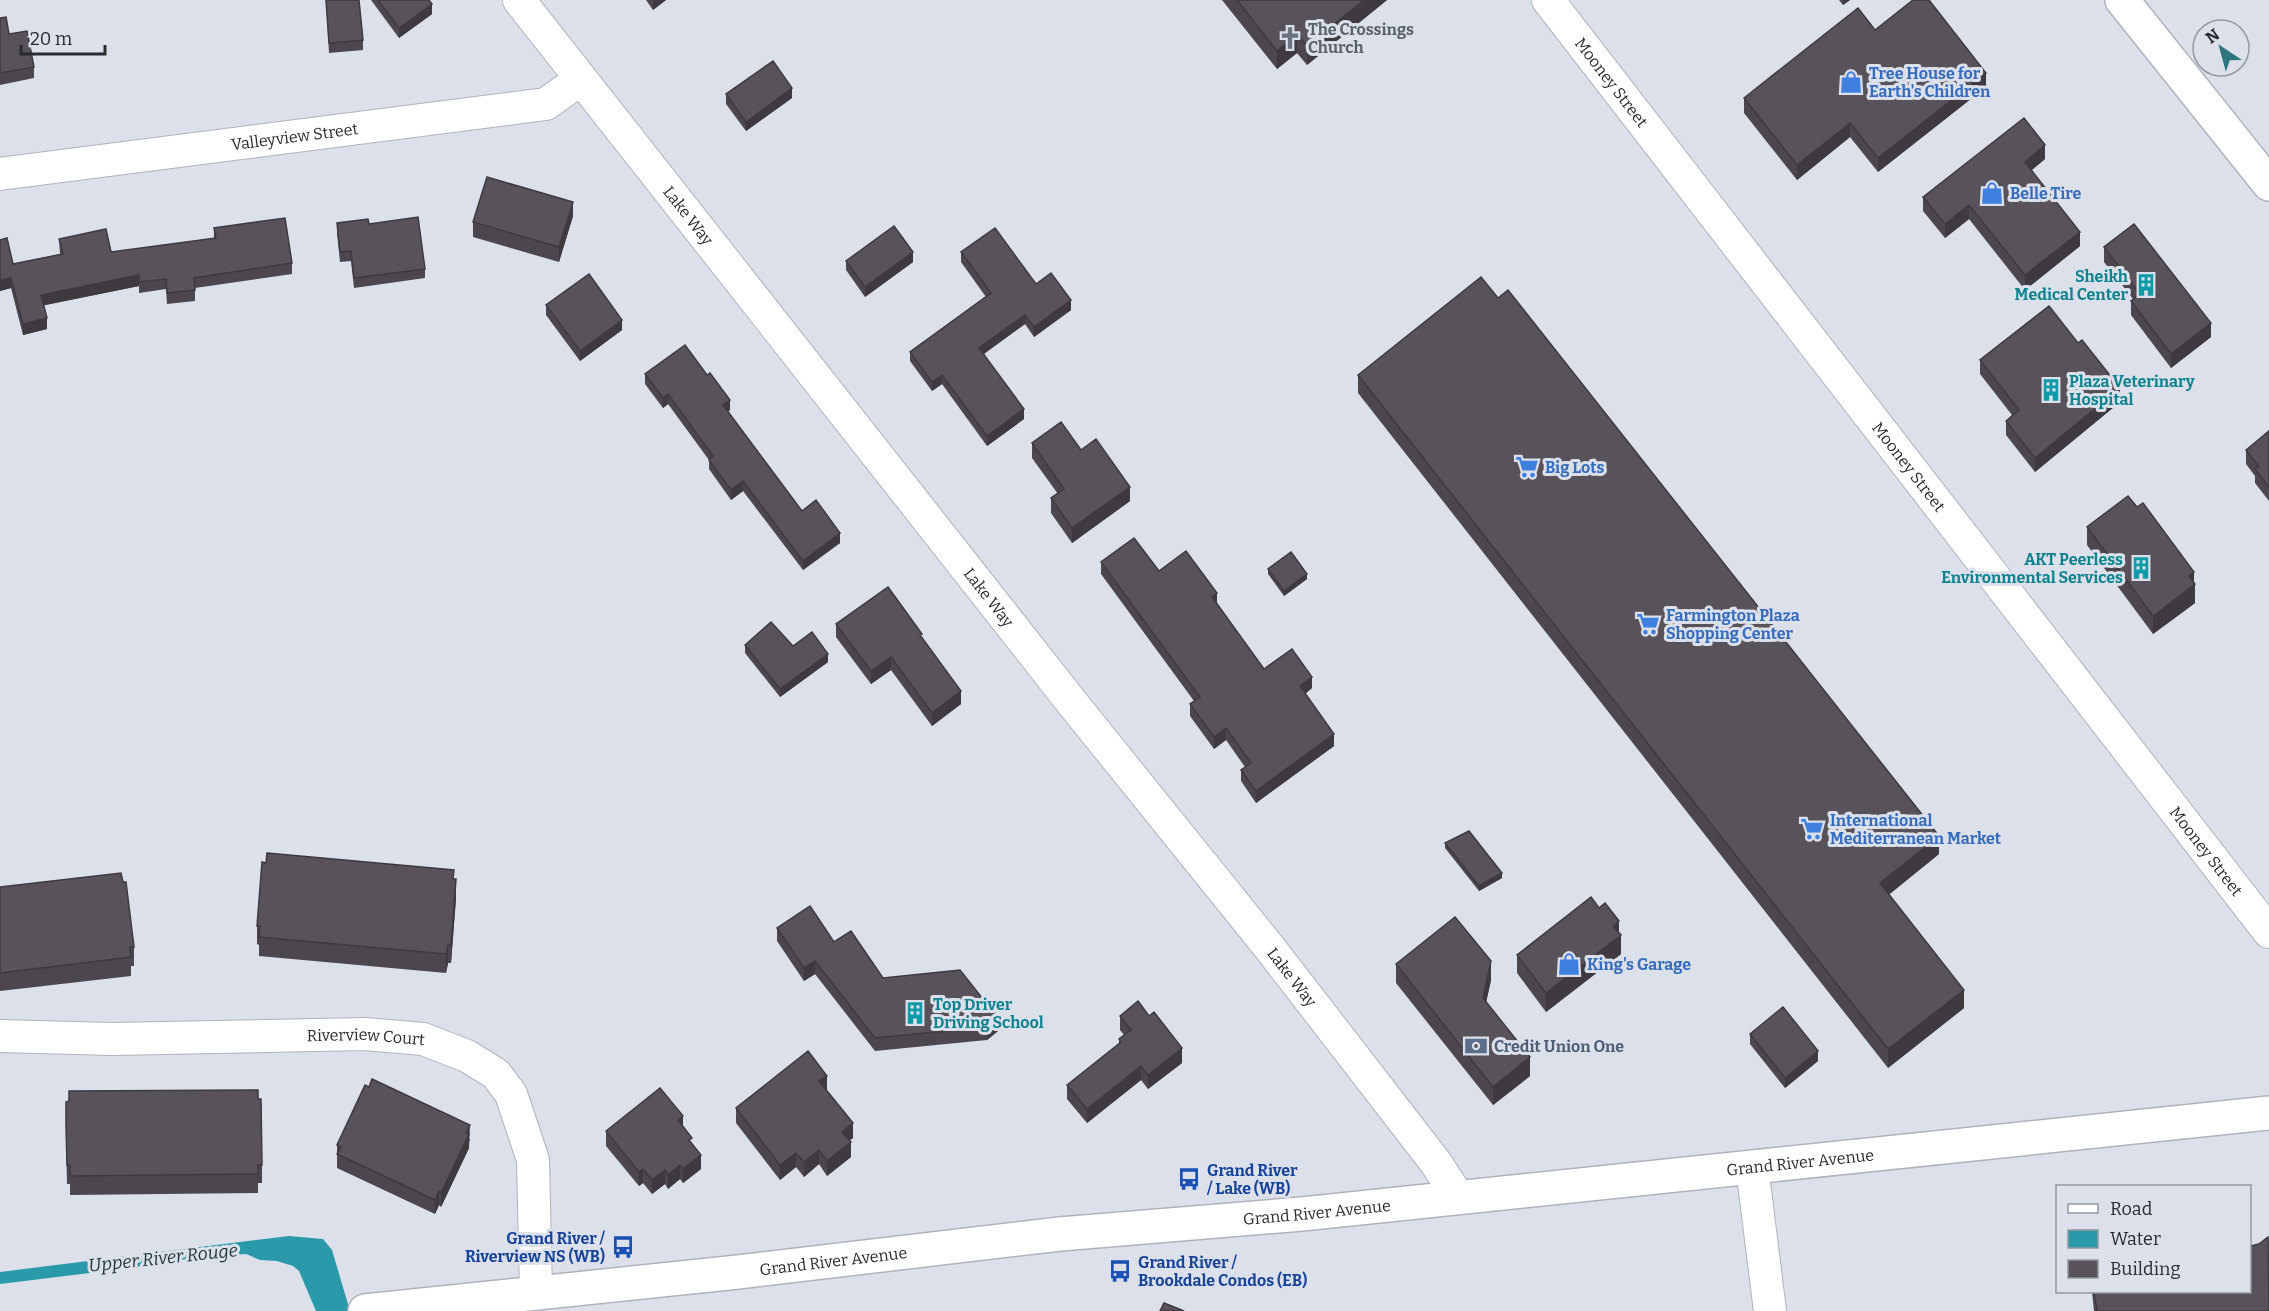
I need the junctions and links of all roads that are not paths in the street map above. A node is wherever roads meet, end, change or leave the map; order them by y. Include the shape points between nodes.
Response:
1 (519, 0) edge
2 (1548, 0) edge
3 (2122, 0) edge
4 (580, 79) junction
5 (0, 174) edge
6 (2269, 184) edge
7 (2269, 932) edge
8 (0, 1036) edge
9 (2269, 1113) edge
10 (1752, 1167) junction
11 (1458, 1197) junction
12 (536, 1292) junction
13 (365, 1311) edge
14 (1770, 1311) edge

1 - 4 street, Lake Way
2 - 7 street, Mooney Street
3 - 6 main road
4 - 5 street, Valleyview Street via 546,104
4 - 11 street, Lake Way via 1269,947
8 - 12 street, Riverview Court via 113,1039 365,1034 423,1039 467,1056 496,1074 511,1094 533,1160
9 - 10 main road, Grand River Avenue
10 - 11 main road, Grand River Avenue
10 - 14 street
11 - 12 main road, Grand River Avenue via 1060,1234
12 - 13 main road, Grand River Avenue

